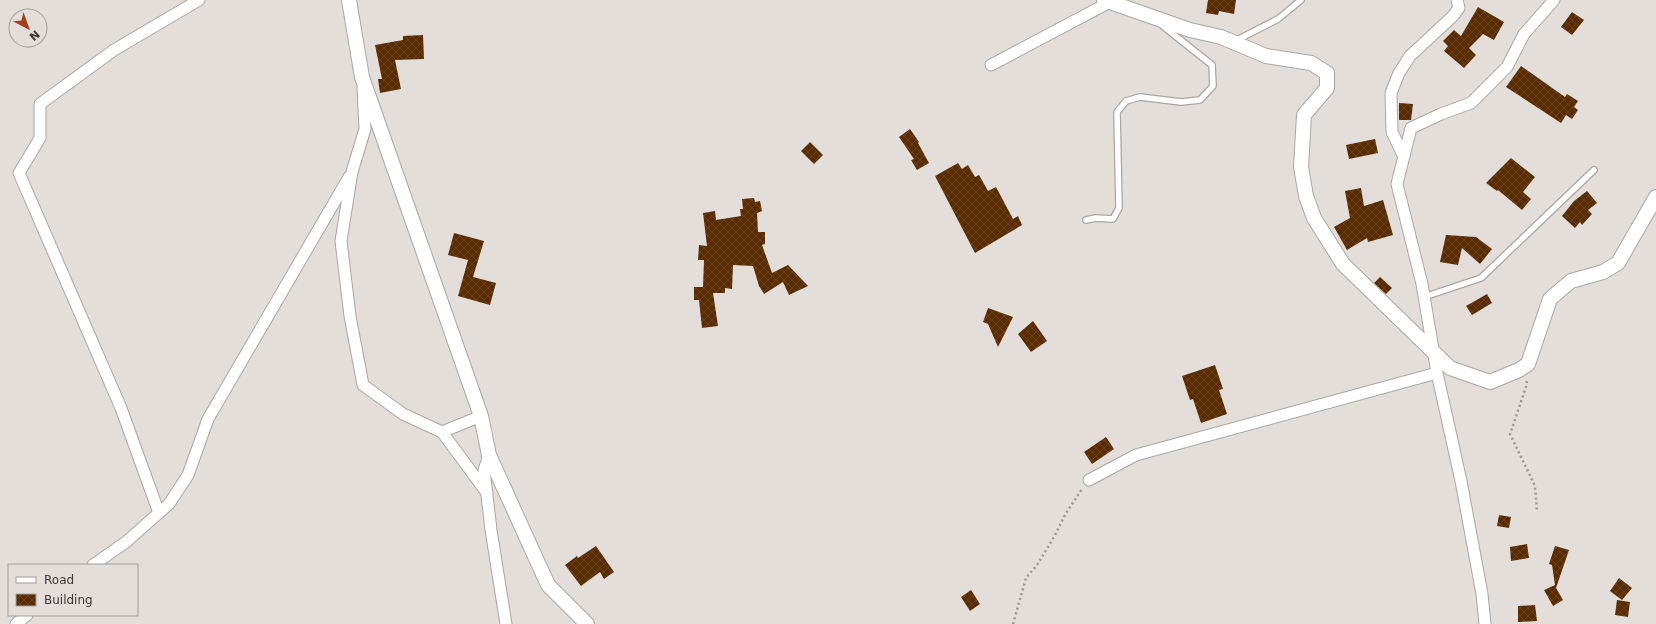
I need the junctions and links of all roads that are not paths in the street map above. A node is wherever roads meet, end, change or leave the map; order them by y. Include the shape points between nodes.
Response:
1 (199, 0) edge
2 (349, 0) edge
3 (1301, 0) edge
4 (1457, 0) edge
5 (1554, 0) edge
6 (1107, 1) edge
7 (1150, 16) junction
8 (1233, 42) junction
9 (991, 65) dead end
10 (362, 77) junction
11 (1404, 157) junction
12 (1594, 170) dead end
13 (352, 172) junction
14 (1656, 197) edge
15 (1086, 220) dead end
16 (1424, 297) junction
17 (1434, 353) junction
18 (1437, 373) junction
19 (481, 416) junction
20 (442, 432) junction
21 (489, 455) junction
22 (1089, 480) road end
23 (487, 493) junction
24 (159, 513) junction
25 (94, 564) edge
26 (26, 616) edge
27 (16, 624) edge
28 (506, 624) edge
29 (588, 624) edge
30 (1485, 624) edge

1 - 24 street via 114,50 40,104 40,138 19,173 121,408
2 - 10 street
3 - 8 lane via 1278,18
4 - 11 street via 1459,8 1410,56 1398,73 1390,93 1392,132
5 - 11 street via 1524,34 1507,67 1471,103 1411,128
6 - 7 street
6 - 9 street
7 - 8 street
7 - 15 lane via 1212,65 1213,86 1200,100 1181,102 1140,97 1126,101 1117,112 1119,208 1113,219
8 - 17 street via 1266,56 1311,63 1327,73 1327,88 1304,114 1301,167 1306,196 1314,218 1343,264
10 - 13 street via 365,129
10 - 19 street
11 - 16 street via 1397,184
12 - 16 lane via 1481,278
13 - 20 street via 341,240 350,316 363,385 402,414
13 - 24 street via 208,419 188,475 169,504
14 - 17 street via 1618,263 1603,272 1571,281 1550,299 1528,364 1490,382 1450,368
16 - 17 street
17 - 18 street
18 - 22 street via 1136,455
18 - 30 street via 1461,481 1482,594
19 - 20 street
19 - 21 street
20 - 23 street
21 - 23 street via 484,470
21 - 29 street via 548,585
23 - 28 street
24 - 25 street via 126,542
26 - 27 street

